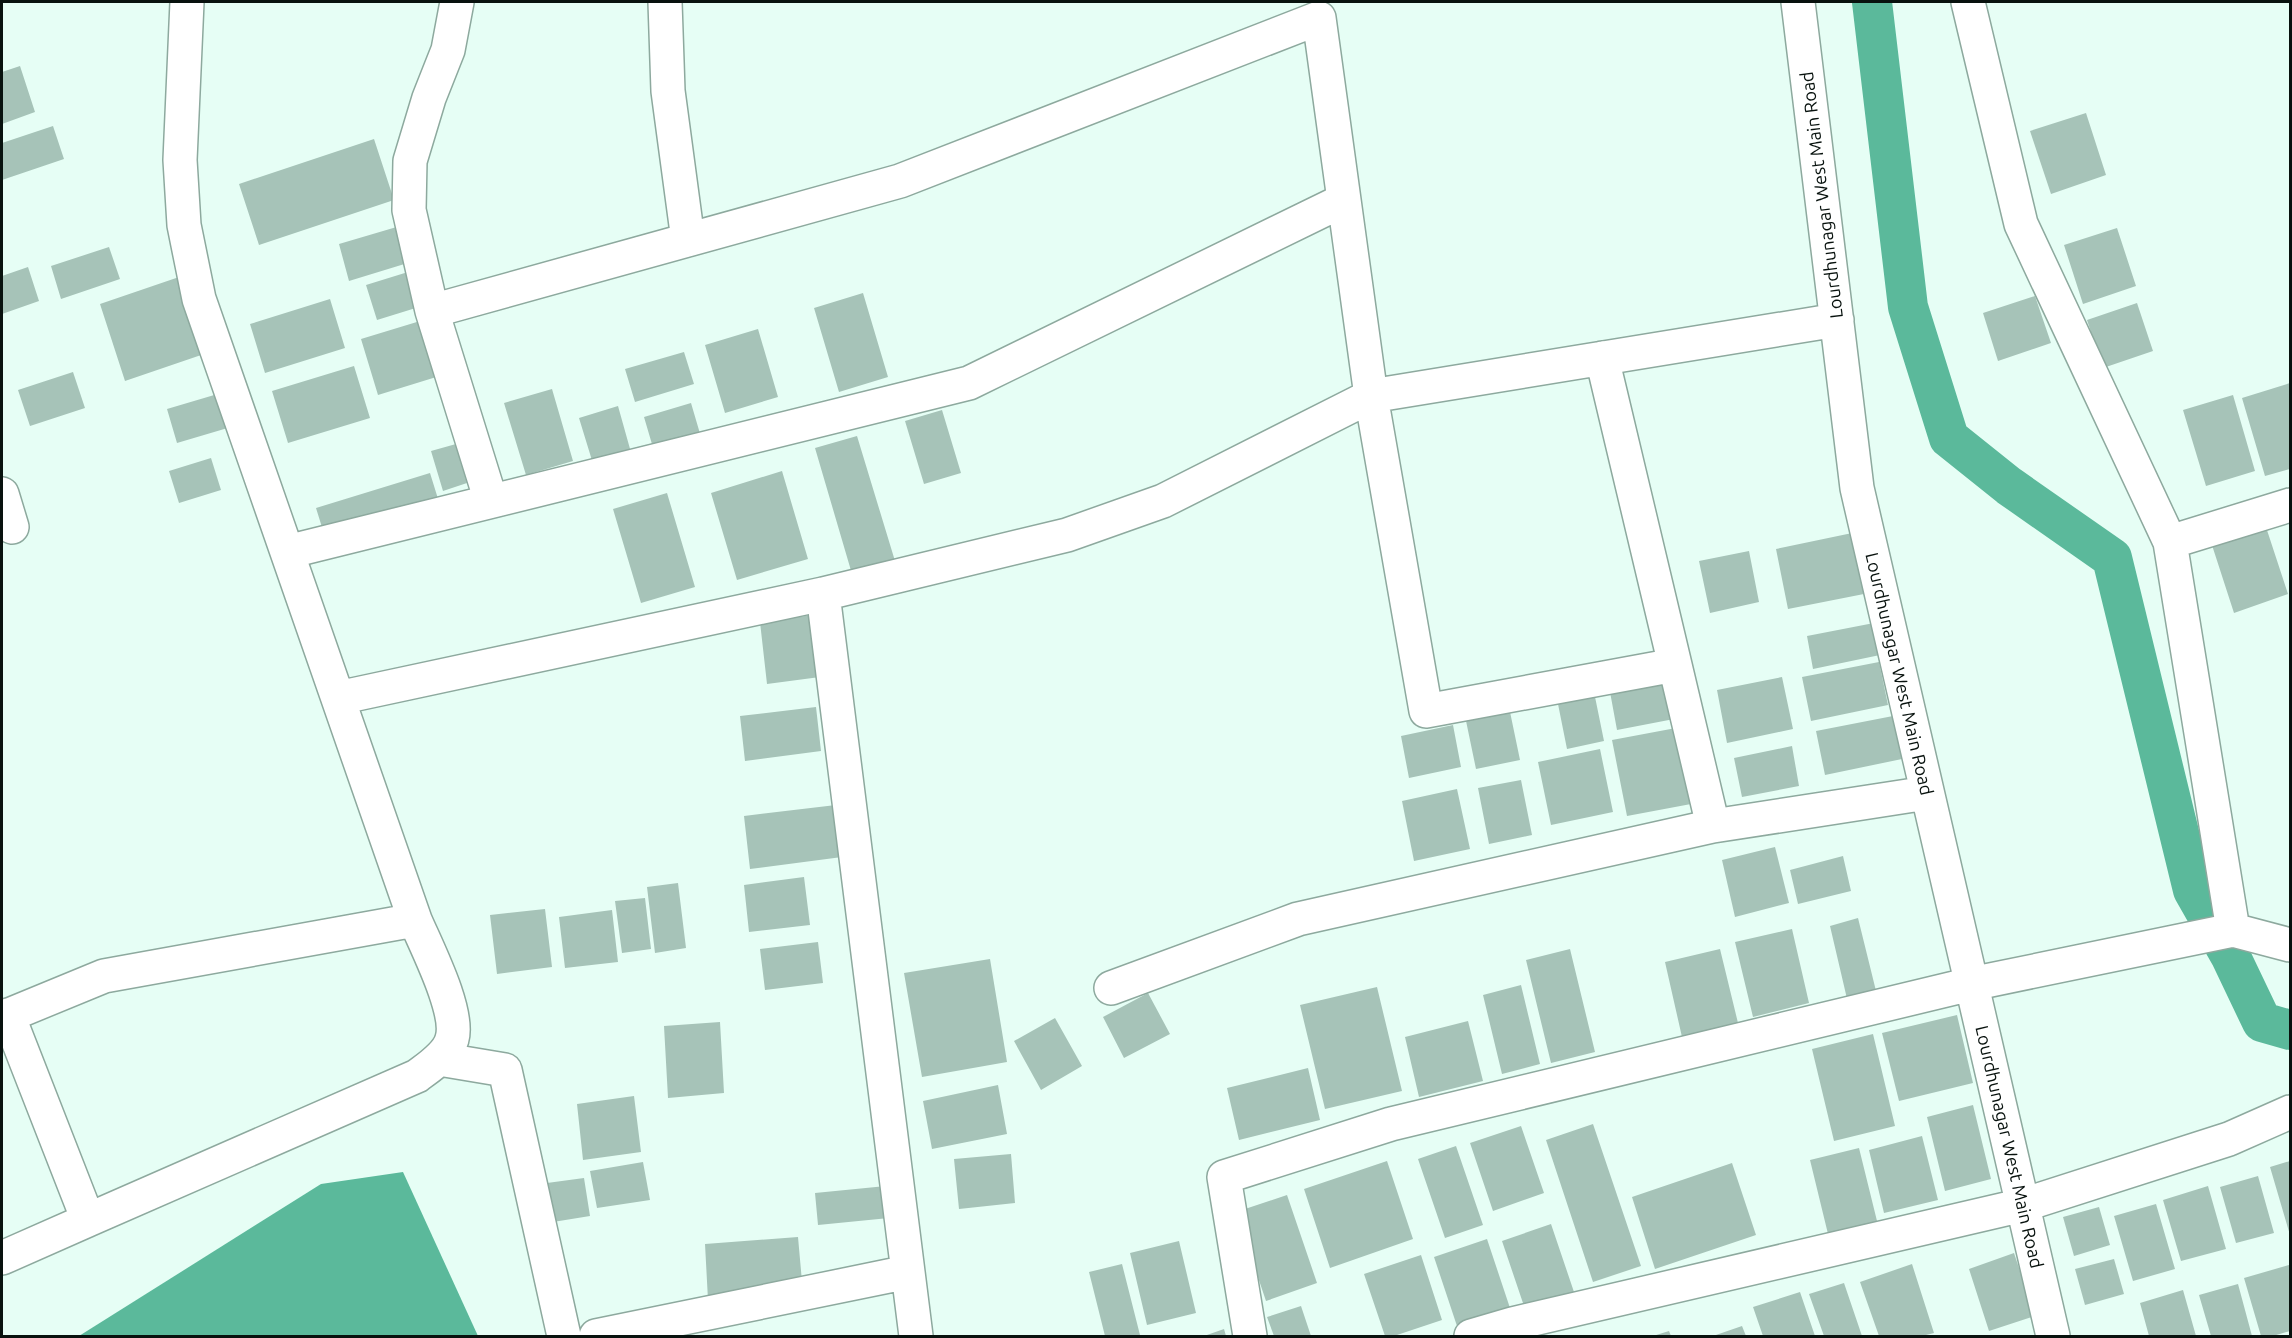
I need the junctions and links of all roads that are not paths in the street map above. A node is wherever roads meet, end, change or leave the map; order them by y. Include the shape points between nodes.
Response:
1 (187, 2) edge
2 (457, 2) edge
3 (665, 2) edge
4 (1798, 2) edge
5 (1968, 2) edge
6 (1344, 200) junction
7 (688, 240) junction
8 (432, 311) junction
9 (1837, 320) junction
10 (1602, 358) junction
11 (1371, 396) junction
12 (2, 494) edge
13 (491, 501) junction
14 (2290, 505) edge
15 (12, 527) dead end
16 (2170, 542) junction
17 (287, 552) junction
18 (823, 594) junction
19 (1675, 665) junction
20 (338, 698) junction
21 (1927, 793) junction
22 (1713, 826) junction
23 (415, 920) junction
24 (2222, 932) junction
25 (2290, 945) edge
26 (1971, 984) junction
27 (1111, 988) dead end
28 (5, 1017) edge
29 (439, 1059) junction
30 (2290, 1112) edge
31 (2023, 1205) junction
32 (88, 1220) junction
33 (2, 1258) edge
34 (908, 1272) junction
35 (564, 1336) edge
36 (596, 1336) edge
37 (916, 1336) edge
38 (1250, 1336) edge
39 (1471, 1336) edge
40 (2053, 1336) edge

1 - 17 street via 180,160 184,225 199,299
2 - 8 street via 448,50 410,161 409,210
3 - 7 street via 668,91
4 - 9 street, Lourdhunagar West Main Road
5 - 16 street via 2021,224
6 - 7 street via 1319,18 900,181
6 - 11 street
6 - 13 street via 969,384
7 - 8 street
8 - 13 street
9 - 10 street
9 - 21 street, Lourdhunagar West Main Road via 1857,488
10 - 11 street
10 - 19 street
11 - 18 street via 1152,504 1068,535
11 - 19 street via 1426,711
12 - 15 street
13 - 17 street
14 - 16 street
16 - 24 street
17 - 20 street
18 - 20 street
18 - 34 street
19 - 22 street
20 - 23 street
21 - 22 street
21 - 26 street, Lourdhunagar West Main Road
22 - 27 street via 1298,918
23 - 28 street via 104,976
23 - 29 street via 453,1014 452,1040
24 - 25 street
24 - 26 street
26 - 31 street, Lourdhunagar West Main Road
26 - 38 street via 1391,1124 1224,1177
28 - 32 street
29 - 32 street via 417,1076
29 - 35 street via 505,1070
30 - 31 street via 2229,1139
31 - 39 street
31 - 40 street, Lourdhunagar West Main Road
32 - 33 street
34 - 36 street
34 - 37 street

